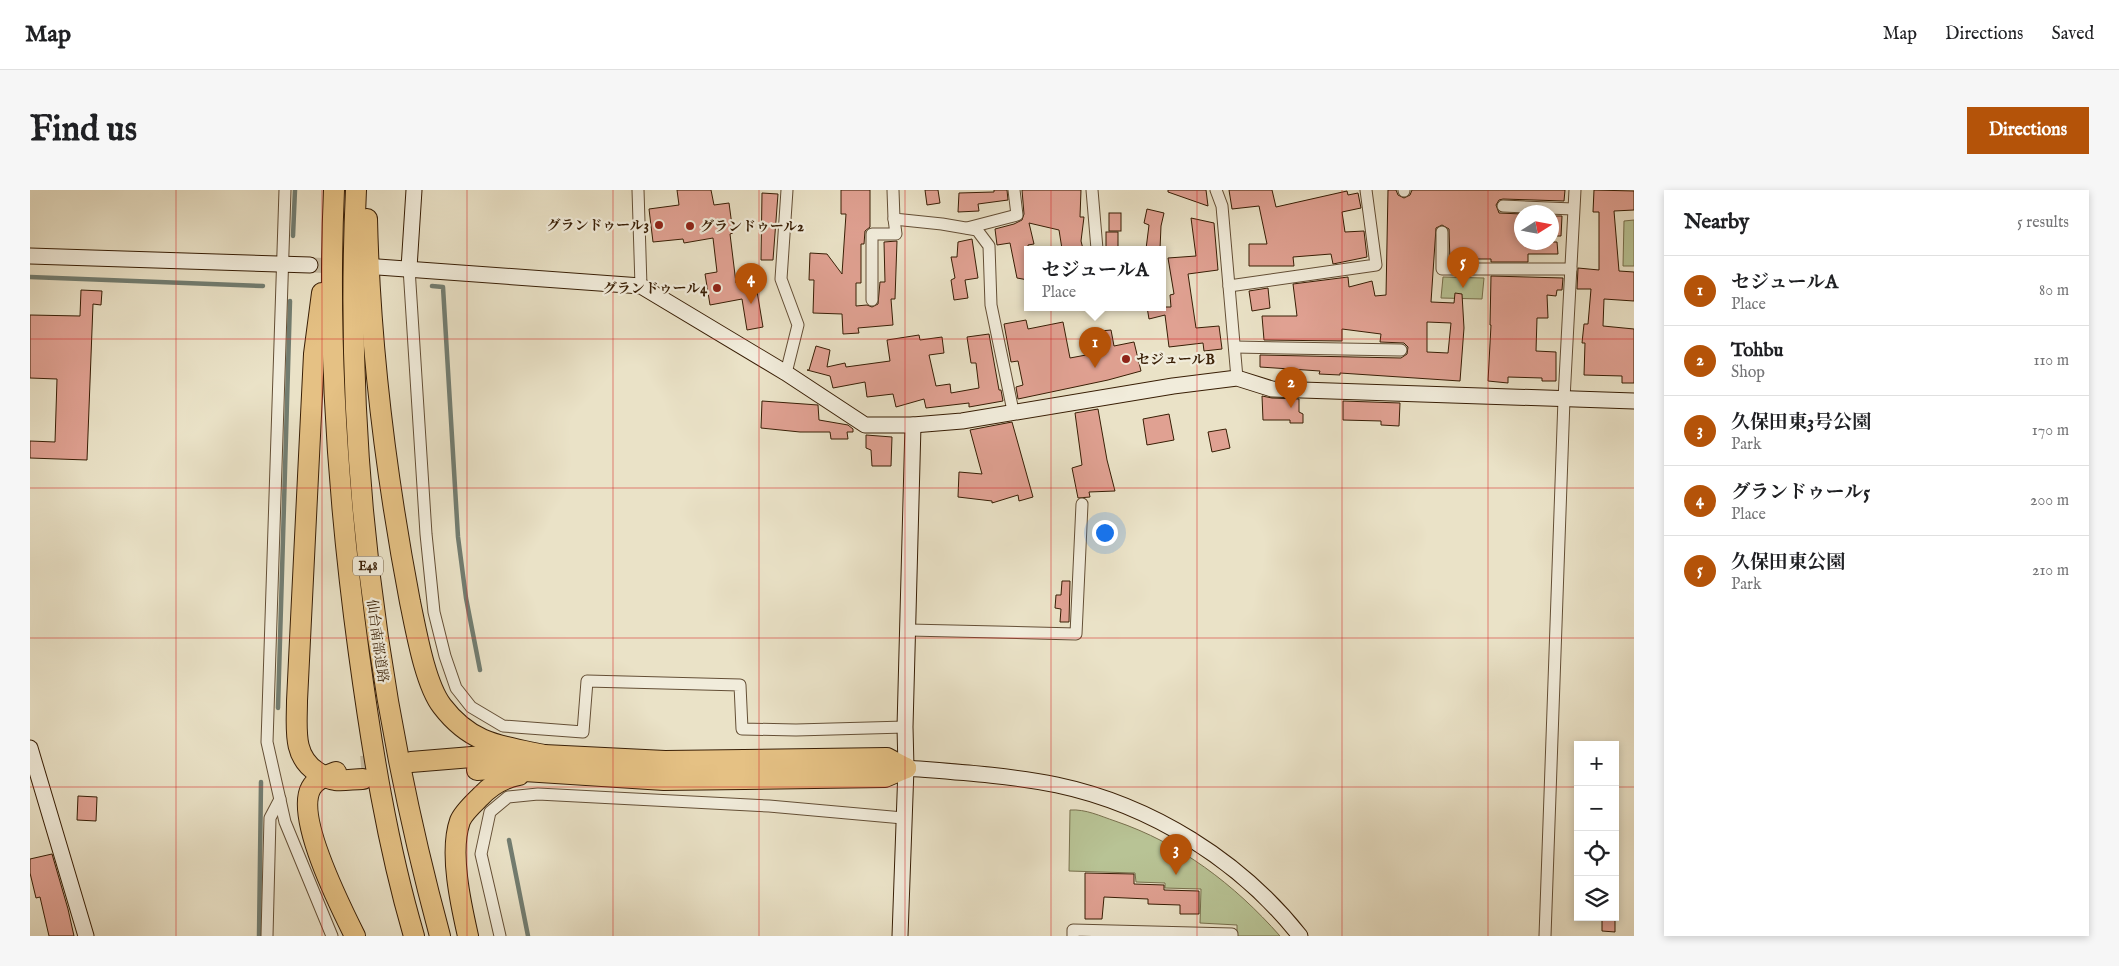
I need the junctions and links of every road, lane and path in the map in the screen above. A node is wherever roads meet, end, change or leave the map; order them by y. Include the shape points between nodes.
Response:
1 (285, 190) edge
2 (334, 190) edge
3 (356, 190) edge
4 (367, 190) edge
5 (414, 190) edge
6 (638, 190) edge
7 (787, 190) edge
8 (893, 190) edge
9 (1014, 190) edge
10 (1092, 190) edge
11 (1216, 190) edge
12 (1366, 190) edge
13 (1575, 190) edge
14 (1503, 206) dead end
15 (1573, 209) junction
16 (894, 219) junction
17 (333, 221) junction
18 (966, 228) junction
19 (1442, 232) dead end
20 (1097, 246) edge
21 (30, 256) edge
22 (282, 265) junction
23 (310, 265) tunnel mouth
24 (378, 267) tunnel mouth
25 (410, 268) junction
26 (1571, 269) junction
27 (641, 286) junction
28 (1229, 286) junction
29 (872, 300) dead end
30 (1235, 346) junction
31 (1401, 350) dead end
32 (786, 373) junction
33 (1237, 378) junction
34 (1564, 399) junction
35 (1634, 401) edge
36 (1013, 412) junction
37 (913, 425) junction
38 (1082, 504) dead end
39 (909, 630) junction
40 (905, 727) junction
41 (30, 748) edge
42 (544, 764) junction
43 (411, 768) tunnel mouth
44 (906, 768) junction
45 (362, 772) tunnel mouth
46 (324, 777) junction
47 (280, 799) junction
48 (903, 818) junction
49 (1155, 934) edge
50 (86, 936) edge
51 (267, 936) edge
52 (332, 936) edge
53 (355, 936) edge
54 (414, 936) edge
55 (440, 936) edge
56 (468, 936) edge
57 (500, 936) edge
58 (900, 936) edge
59 (1073, 936) edge
60 (1232, 936) edge
61 (1300, 936) edge
62 (1545, 936) edge

1 - 22 street
2 - 17 highway, 仙台南部道路 / E48
3 - 55 highway, 仙台南部道路 / E48 via 354,358 368,571 394,739 416,845
4 - 42 highway via 370,298 387,464 417,637 430,681 440,704 458,726 479,740
5 - 25 street
6 - 27 street
7 - 32 street via 781,279 798,325
8 - 16 street
9 - 18 street via 1017,216
10 - 20 street
11 - 28 street via 1222,206
12 - 28 street via 1376,265
13 - 15 street
14 - 15 street
15 - 26 street
16 - 18 street
16 - 29 street via 896,234 872,234
17 - 46 highway via 314,354 297,701 299,750 307,766
17 - 54 highway, 仙台南部道路 / E48 via 334,408 348,576 370,740 391,845
18 - 36 street via 977,230 989,246 991,306
19 - 26 street via 1442,269
21 - 22 street
22 - 23 street
22 - 47 street via 267,742
24 - 25 street
25 - 27 street
25 - 40 street via 426,534 434,612 444,656 456,688 471,707 503,726 583,732 586,681 740,685 742,729
26 - 34 street
27 - 32 street
28 - 30 street
30 - 31 street
30 - 33 street
32 - 37 street via 865,425
33 - 34 street via 1272,389
33 - 36 street
34 - 35 street
34 - 62 street
36 - 37 street
37 - 39 street
38 - 39 street via 1076,634
39 - 40 street
40 - 44 street
41 - 50 street
42 - 43 highway via 484,756
42 - 44 highway via 887,758
42 - 56 highway via 490,786 460,820 456,845 459,900
44 - 48 street
44 - 61 street via 1057,785 1118,802 1178,830 1236,871
45 - 46 highway via 339,770
46 - 53 highway via 310,790 308,820
47 - 51 street via 270,818
47 - 52 street via 285,822
48 - 57 street via 769,806 538,794 508,797 490,812 481,854
48 - 58 street
49 - 59 street via 1073,930
49 - 60 street

